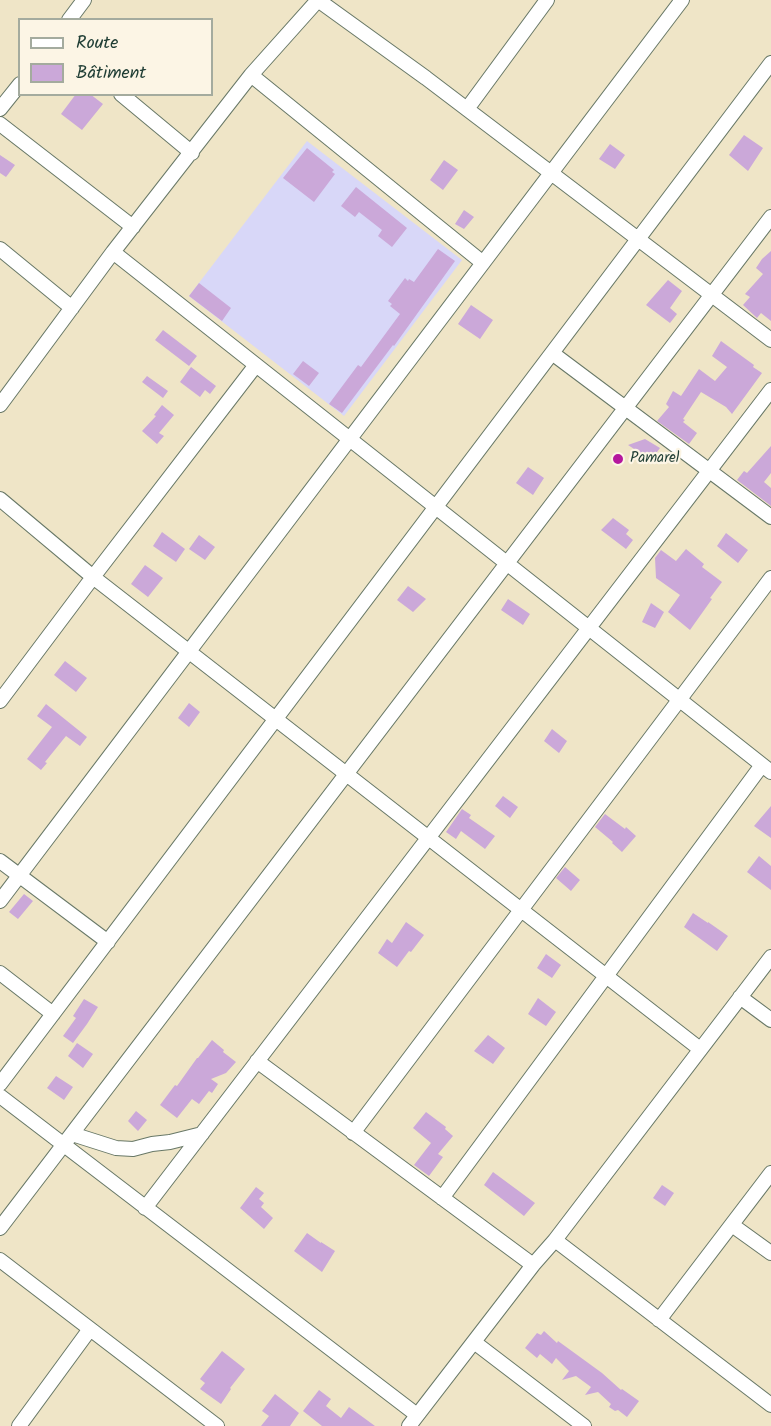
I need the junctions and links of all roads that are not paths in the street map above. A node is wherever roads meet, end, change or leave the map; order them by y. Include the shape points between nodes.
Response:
1 (84, 0) edge
2 (318, 0) edge
3 (547, 0) edge
4 (682, 0) edge
5 (70, 18) edge
6 (771, 63) edge
7 (251, 75) junction
8 (18, 86) edge
9 (123, 96) edge
10 (0, 109) edge
11 (467, 109) junction
12 (0, 124) edge
13 (192, 153) junction
14 (551, 173) junction
15 (771, 217) edge
16 (133, 227) junction
17 (638, 239) junction
18 (0, 249) edge
19 (113, 252) junction
20 (483, 263) junction
21 (712, 295) junction
22 (72, 308) junction
23 (771, 340) edge
24 (552, 353) junction
25 (256, 365) junction
26 (771, 390) edge
27 (0, 405) edge
28 (625, 408) junction
29 (350, 439) junction
30 (709, 471) junction
31 (0, 499) edge
32 (436, 507) junction
33 (771, 518) edge
34 (507, 563) junction
35 (93, 577) junction
36 (771, 578) edge
37 (589, 628) junction
38 (189, 651) junction
39 (679, 700) junction
40 (0, 701) edge
41 (276, 719) junction
42 (767, 769) edge
43 (346, 774) junction
44 (428, 838) junction
45 (0, 861) edge
46 (20, 875) junction
47 (0, 902) edge
48 (521, 910) junction
49 (108, 942) junction
50 (771, 957) edge
51 (0, 973) edge
52 (606, 976) junction
53 (740, 997) junction
54 (53, 1014) junction
55 (771, 1020) edge
56 (700, 1049) junction
57 (257, 1061) junction
58 (0, 1084) edge
59 (0, 1096) edge
60 (353, 1133) junction
61 (202, 1134) junction
62 (68, 1140) junction
63 (771, 1173) edge
64 (442, 1198) junction
65 (145, 1208) junction
66 (732, 1225) junction
67 (0, 1228) edge
68 (555, 1240) junction
69 (771, 1253) edge
70 (0, 1260) edge
71 (533, 1265) junction
72 (660, 1320) junction
73 (90, 1329) junction
74 (474, 1342) junction
75 (771, 1404) edge
76 (413, 1421) edge
77 (19, 1426) edge
78 (217, 1426) edge
79 (584, 1426) edge

1 - 5 street
2 - 7 street
2 - 11 street
3 - 11 street
4 - 14 street
6 - 17 street
7 - 13 street
7 - 20 street
8 - 10 street
9 - 13 street
11 - 14 street
12 - 16 street
13 - 16 street
14 - 17 street
14 - 20 street
15 - 21 street
16 - 19 street
17 - 21 street
17 - 24 street
18 - 22 street
19 - 22 street
19 - 25 street
20 - 29 street
21 - 23 street
21 - 28 street
22 - 27 street
24 - 28 street
24 - 32 street
25 - 29 street
25 - 35 street
26 - 30 street
28 - 30 street
28 - 34 street
29 - 32 street
29 - 38 street
30 - 33 street
30 - 37 street
31 - 35 street
32 - 34 street
32 - 41 street
34 - 37 street
34 - 43 street
35 - 38 street
35 - 40 street
36 - 39 street
37 - 39 street
37 - 44 street
38 - 41 street
38 - 46 street
39 - 42 street
39 - 48 street
41 - 43 street
41 - 49 street
42 - 52 street
43 - 44 street
43 - 62 street
44 - 48 street
44 - 57 street
45 - 46 street
46 - 47 street
46 - 49 street
48 - 52 street
48 - 60 street
49 - 54 street
50 - 53 street
51 - 54 street
52 - 56 street
52 - 64 street
53 - 55 street
53 - 56 street
54 - 58 street
56 - 68 street
57 - 60 street
57 - 61 street
59 - 62 street
60 - 64 street
61 - 62 street via 133,1149
61 - 65 street
62 - 65 street
62 - 67 street
63 - 66 street
64 - 71 street
65 - 76 street
66 - 69 street
66 - 72 street
68 - 71 street
68 - 72 street
70 - 73 street
71 - 74 street
72 - 75 street
73 - 77 street
73 - 78 street
74 - 76 street
74 - 79 street

